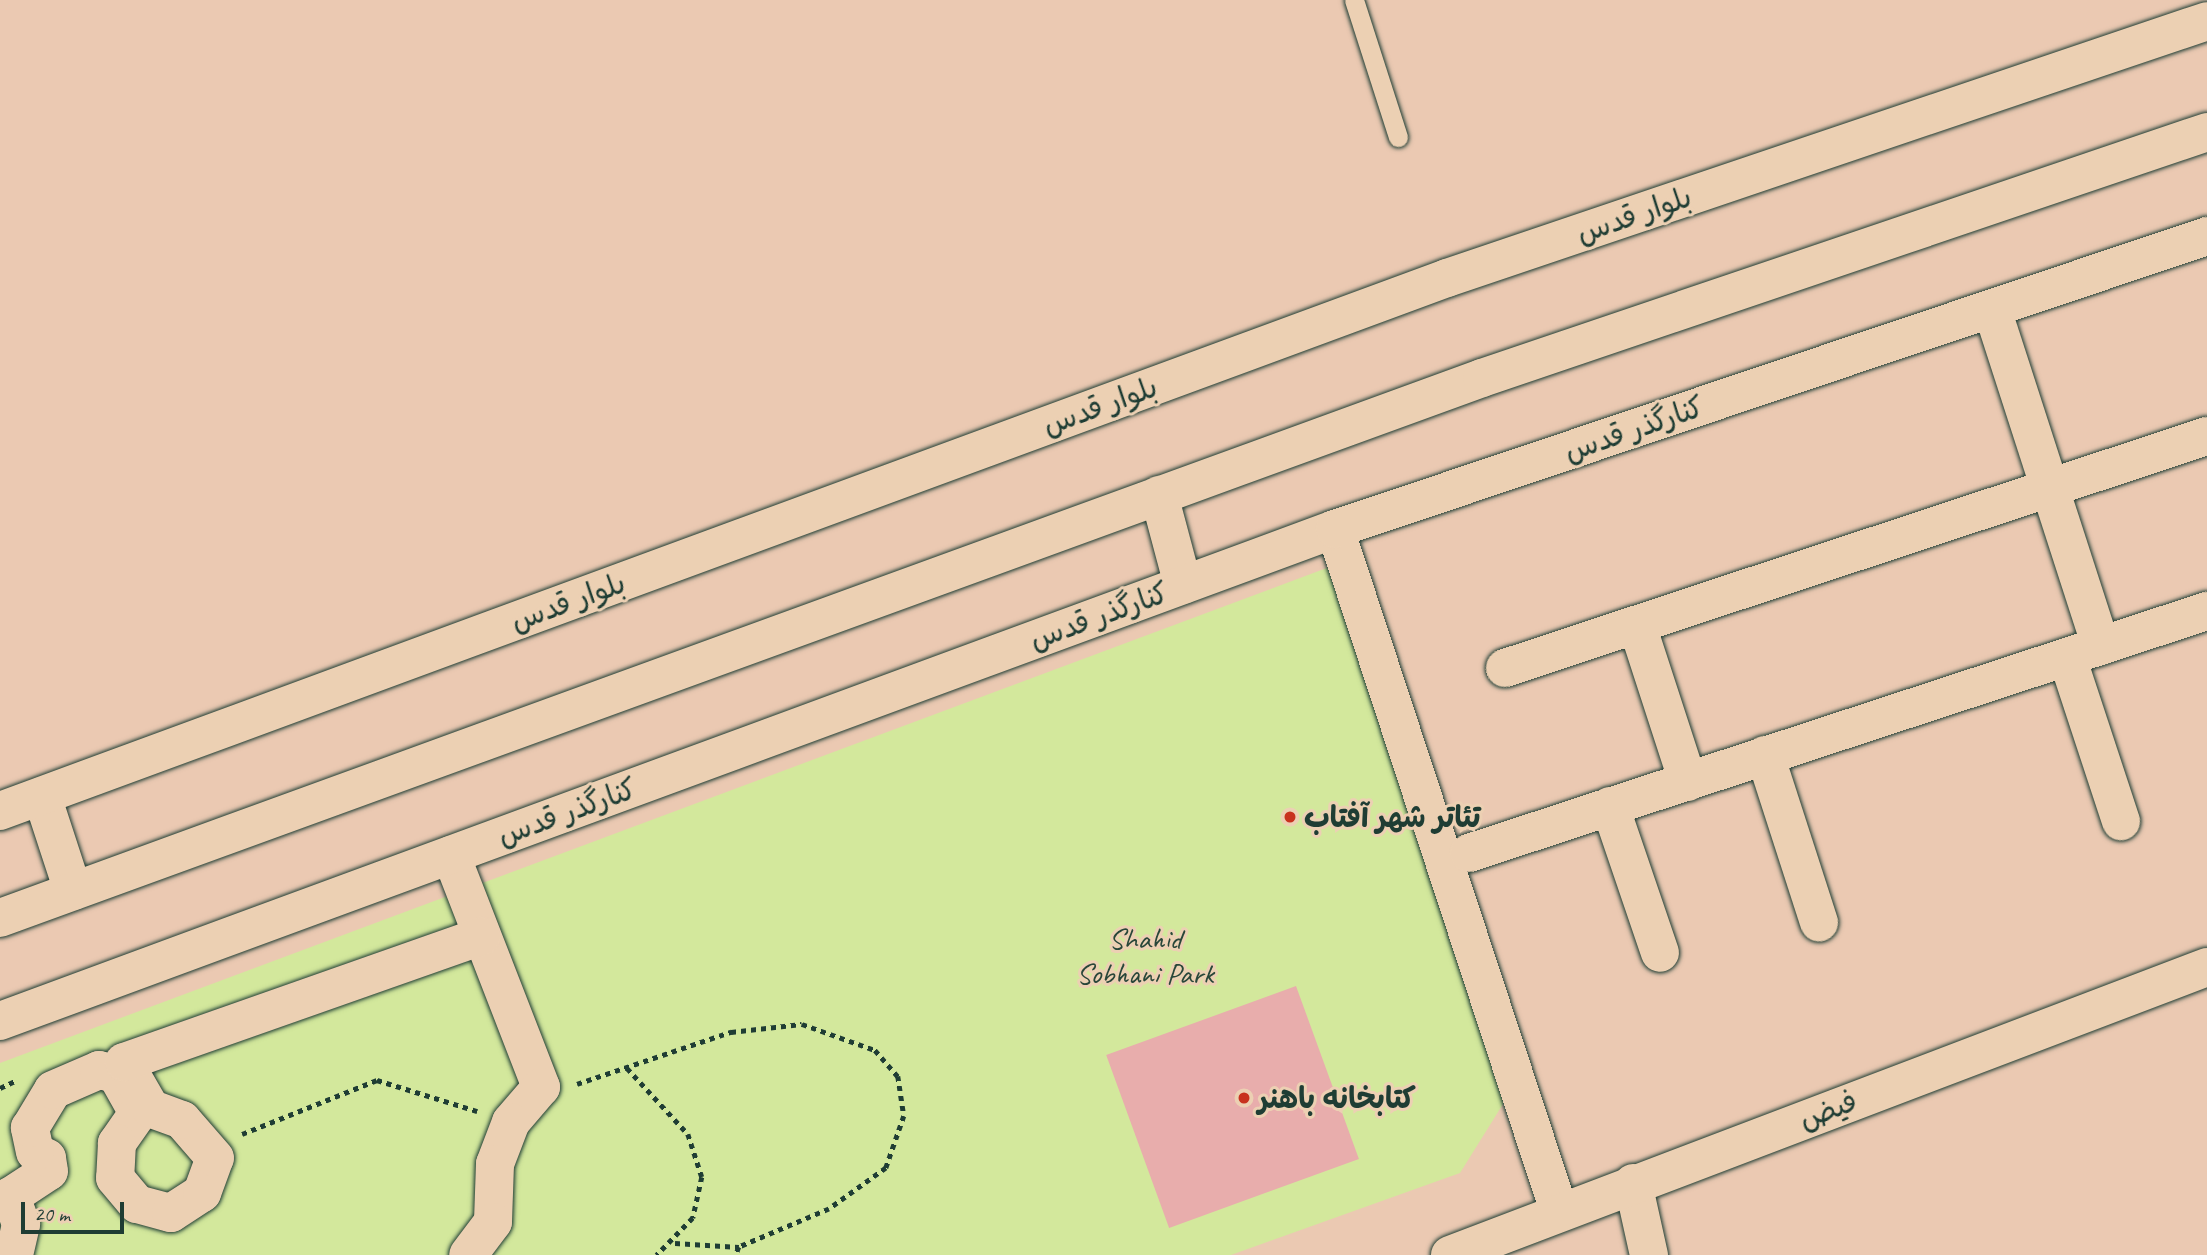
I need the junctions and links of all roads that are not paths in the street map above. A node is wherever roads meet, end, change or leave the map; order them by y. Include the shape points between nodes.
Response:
1 (1354, 0) edge
2 (2207, 21) edge
3 (2207, 132) edge
4 (1398, 137) dead end
5 (2207, 236) edge
6 (1992, 309) junction
7 (2207, 436) edge
8 (2050, 488) junction
9 (1159, 495) junction
10 (1335, 529) junction
11 (1183, 585) junction
12 (2207, 611) edge
13 (1637, 625) junction
14 (2084, 652) junction
15 (1505, 668) dead end
16 (1765, 755) junction
17 (1688, 782) junction
18 (42, 796) junction
19 (1611, 806) junction
20 (0, 811) edge
21 (2121, 821) dead end
22 (1469, 853) dead end
23 (451, 855) junction
24 (73, 891) junction
25 (0, 918) edge
26 (1819, 922) dead end
27 (481, 936) junction
28 (1660, 953) dead end
29 (2207, 967) edge
30 (0, 1021) edge
31 (1633, 1183) junction
32 (1559, 1211) junction
33 (14, 1255) edge
34 (468, 1255) edge
35 (1450, 1255) edge
36 (1649, 1255) edge

1 - 4 lane
2 - 18 street, بلوار قدس via 1447,278
3 - 9 street via 1495,373
5 - 6 street, کنارگذر قدس
6 - 8 street
6 - 10 street, کنارگذر قدس
7 - 8 street
8 - 13 street
8 - 14 street
9 - 11 street
9 - 24 street
10 - 11 street, کنارگذر قدس
10 - 32 street
11 - 23 street, کنارگذر قدس
12 - 14 street
13 - 15 street
13 - 17 street
14 - 16 street
14 - 21 street
16 - 17 street
16 - 26 street
17 - 19 street
18 - 20 street, بلوار قدس
18 - 24 street
19 - 22 street
19 - 28 street
23 - 27 street
23 - 30 street, کنارگذر قدس
24 - 25 street
27 - 33 street via 124,1062 151,1109 182,1120 209,1148 215,1169 193,1203 171,1213 148,1209 128,1196 111,1168 117,1143 138,1113 116,1074 99,1070 53,1090 33,1115 29,1139 47,1158 49,1171 11,1196 21,1224
27 - 34 street via 541,1076 495,1164 493,1222
29 - 31 street, فیض
31 - 32 street, فیض
31 - 36 street
32 - 35 street, فیض

